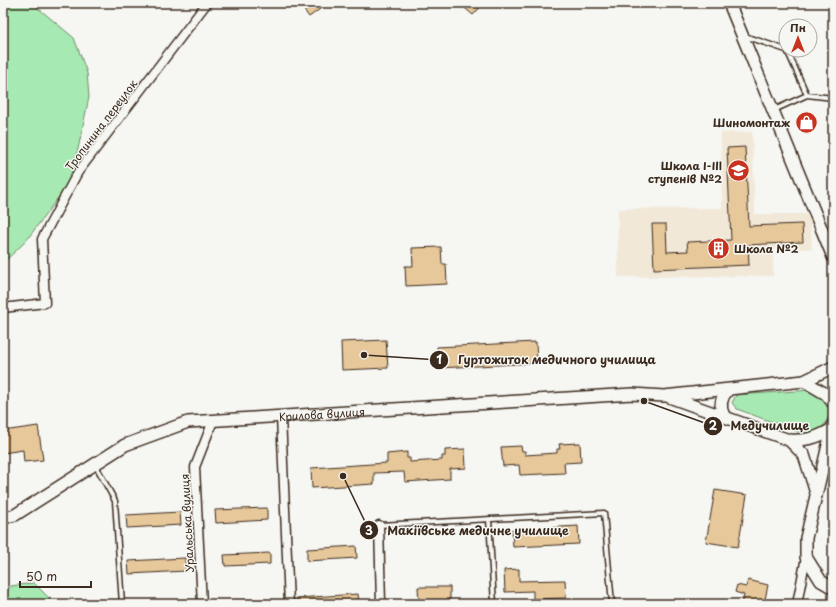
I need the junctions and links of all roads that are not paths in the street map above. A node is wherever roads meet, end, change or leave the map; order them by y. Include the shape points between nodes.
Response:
1 (207, 3) edge
2 (729, 3) edge
3 (743, 36) junction
4 (778, 47) edge
5 (792, 58) edge
6 (807, 95) junction
7 (833, 98) edge
8 (774, 110) junction
9 (833, 257) edge
10 (3, 308) edge
11 (833, 367) edge
12 (804, 381) junction
13 (728, 390) junction
14 (664, 396) junction
15 (833, 403) edge
16 (281, 416) junction
17 (724, 416) junction
18 (212, 421) junction
19 (832, 427) edge
20 (789, 440) junction
21 (831, 448) edge
22 (95, 464) junction
23 (816, 494) junction
24 (3, 518) edge
25 (489, 519) junction
26 (379, 525) joint
27 (806, 557) junction
28 (833, 588) edge
29 (122, 604) edge
30 (202, 604) edge
31 (289, 604) edge
32 (381, 604) edge
33 (494, 604) edge
34 (612, 604) edge
35 (797, 604) edge

1 - 10 street, Тропинина переулок via 74,178 42,239 45,303
2 - 3 main road
3 - 4 lane
3 - 8 main road
5 - 6 lane
6 - 7 lane
6 - 8 lane
8 - 9 main road
11 - 12 main road
12 - 13 main road
12 - 15 main road via 826,394
13 - 14 main road
13 - 17 main road via 723,396 721,410
14 - 16 main road, Крилова вулиця via 632,394
14 - 17 main road
16 - 18 main road, Крилова вулиця
16 - 31 street
17 - 20 main road
18 - 22 main road, Крилова вулиця via 188,422 126,445
18 - 30 street, Уральська вулиця via 195,467
19 - 20 main road via 818,437 804,441
19 - 21 main road
20 - 23 main road via 804,455
21 - 23 main road
22 - 24 main road, Крилова вулиця via 15,515
22 - 29 lane via 115,501
23 - 27 main road via 806,538
25 - 26 lane
25 - 33 lane
25 - 34 lane via 604,513
26 - 32 street
27 - 28 main road via 821,581
27 - 35 street

